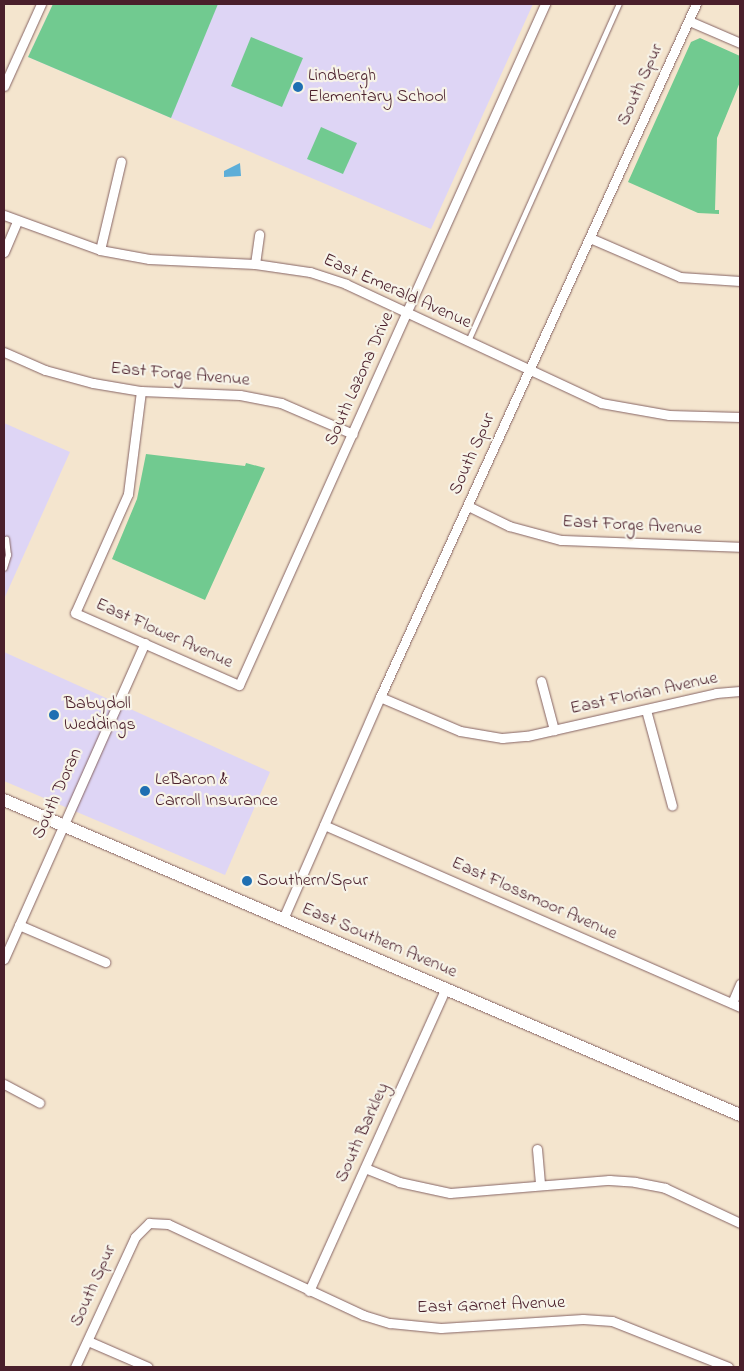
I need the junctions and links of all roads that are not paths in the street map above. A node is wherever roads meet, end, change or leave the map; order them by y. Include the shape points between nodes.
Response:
1 (41, 4) edge
2 (545, 4) edge
3 (619, 4) edge
4 (696, 4) edge
5 (688, 21) junction
6 (740, 43) edge
7 (4, 86) edge
8 (121, 161) dead end
9 (4, 215) edge
10 (17, 221) junction
11 (259, 234) dead end
12 (590, 238) junction
13 (100, 250) junction
14 (4, 252) edge
15 (255, 264) junction
16 (740, 281) edge
17 (408, 313) junction
18 (468, 341) junction
19 (4, 352) edge
20 (529, 369) junction
21 (141, 391) junction
22 (740, 417) edge
23 (352, 434) junction
24 (468, 506) junction
25 (6, 539) dead end
26 (740, 547) edge
27 (4, 568) edge
28 (144, 643) junction
29 (541, 681) dead end
30 (239, 685) joint
31 (740, 692) edge
32 (380, 697) junction
33 (646, 710) junction
34 (554, 730) junction
35 (4, 800) edge
36 (672, 806) dead end
37 (62, 824) junction
38 (324, 825) junction
39 (283, 919) junction
40 (19, 925) junction
41 (4, 959) edge
42 (105, 962) dead end
43 (740, 984) edge
44 (446, 988) junction
45 (736, 1005) edge
46 (4, 1084) edge
47 (39, 1103) dead end
48 (740, 1116) edge
49 (537, 1148) dead end
50 (365, 1168) junction
51 (540, 1185) junction
52 (740, 1222) edge
53 (149, 1223) joint
54 (309, 1291) junction
55 (88, 1341) junction
56 (76, 1367) edge
57 (148, 1367) edge
58 (728, 1367) edge

1 - 7 street
2 - 17 street, South Lazona Drive
3 - 18 lane
4 - 5 street, South Spur
5 - 6 street
5 - 12 street, South Spur
8 - 13 street
9 - 10 street, East Emerald Avenue
10 - 13 street, East Emerald Avenue
10 - 14 street
11 - 15 street
12 - 16 street via 680,277
12 - 20 street, South Spur
13 - 15 street, East Emerald Avenue via 172,261
15 - 17 street, East Emerald Avenue via 310,272 346,284
17 - 18 street, East Emerald Avenue
17 - 23 street, South Lazona Drive
18 - 20 street, East Emerald Avenue
19 - 21 street, East Forge Avenue via 45,370
20 - 22 street, East Emerald Avenue via 601,403 669,415
20 - 24 street, South Spur
21 - 23 street, East Forge Avenue via 263,399 301,410
21 - 28 street, East Flower Avenue via 128,494 76,613
23 - 30 street, South Lazona Drive
24 - 26 street, East Forge Avenue via 510,526 561,540
24 - 32 street, South Spur
25 - 27 lane via 8,556
28 - 30 street, East Flower Avenue
28 - 37 street, South Doran
29 - 34 street, East Florian Avenue
31 - 33 street, East Florian Avenue via 716,693
32 - 34 street, East Florian Avenue via 481,737 502,738
32 - 38 street, South Spur
33 - 34 street, East Florian Avenue
33 - 36 street
35 - 37 main road, East Southern Avenue
37 - 39 main road, East Southern Avenue
37 - 40 street, South Doran
38 - 39 street, South Spur
38 - 45 street, East Flossmoor Avenue
39 - 44 main road, East Southern Avenue
40 - 41 street, South Doran
40 - 42 street
43 - 45 street
44 - 48 main road, East Southern Avenue
44 - 50 street, South Barkley
46 - 47 street
49 - 51 street
50 - 51 street via 415,1187 450,1193
50 - 54 street, South Barkley
51 - 52 street via 634,1182 665,1188
53 - 54 street, East Garnet Avenue via 168,1224
53 - 55 street, South Spur via 135,1237
54 - 58 street, East Garnet Avenue via 363,1316 415,1327 612,1321
55 - 56 street, South Spur
55 - 57 street

